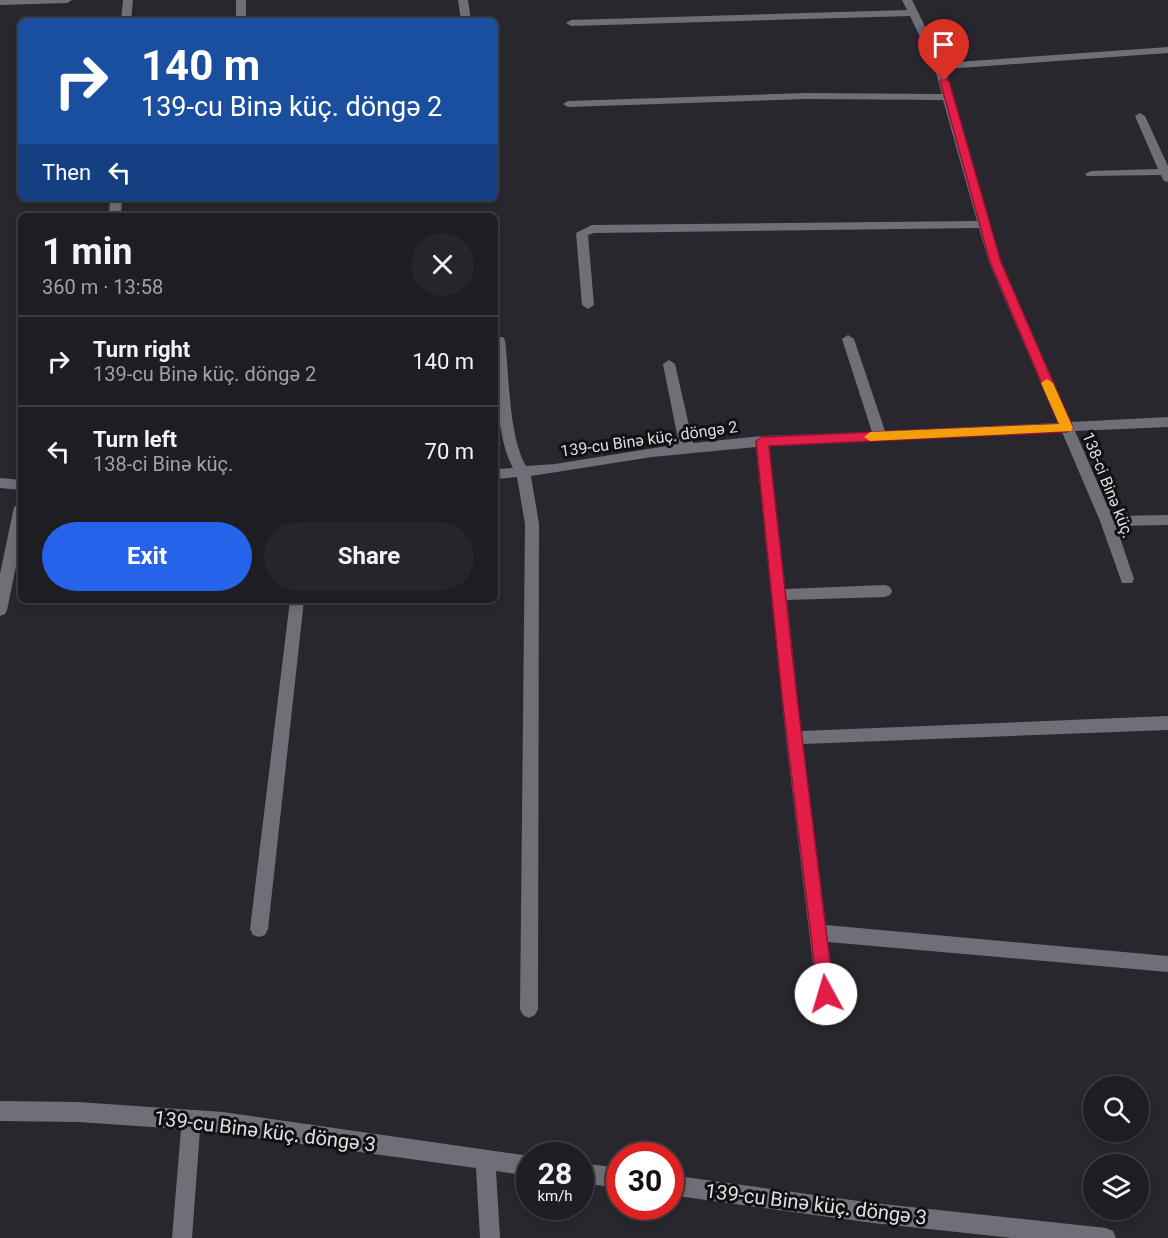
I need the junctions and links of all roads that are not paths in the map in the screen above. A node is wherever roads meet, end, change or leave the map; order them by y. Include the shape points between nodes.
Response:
1 (67, 0) edge
2 (128, 0) edge
3 (241, 0) edge
4 (463, 0) edge
5 (907, 0) edge
6 (0, 2) edge
7 (913, 14) junction
8 (126, 18) edge
9 (241, 18) edge
10 (466, 18) edge
11 (571, 24) dead end
12 (1168, 50) edge
13 (939, 66) junction
14 (950, 97) junction
15 (568, 104) dead end
16 (1140, 116) dead end
17 (1091, 174) dead end
18 (1166, 176) edge
19 (983, 224) junction
20 (588, 305) dead end
21 (848, 339) dead end
22 (500, 340) dead end
23 (669, 364) dead end
24 (1168, 422) edge
25 (1067, 428) junction
26 (880, 436) junction
27 (762, 441) junction
28 (687, 448) junction
29 (523, 472) junction
30 (498, 474) edge
31 (0, 483) edge
32 (18, 485) edge
33 (1168, 520) edge
34 (1107, 521) junction
35 (18, 522) edge
36 (1127, 579) dead end
37 (885, 591) dead end
38 (778, 595) junction
39 (297, 603) edge
40 (0, 610) edge
41 (1168, 723) edge
42 (794, 738) junction
43 (260, 929) dead end
44 (820, 933) junction
45 (1168, 964) edge
46 (529, 1009) dead end
47 (828, 1014) dead end
48 (0, 1112) edge
49 (191, 1119) junction
50 (485, 1160) junction
51 (516, 1164) edge
52 (684, 1187) edge
53 (182, 1238) edge
54 (490, 1238) edge
55 (1106, 1238) edge

1 - 6 street
2 - 8 street
3 - 9 street
4 - 10 street
5 - 7 street, 138-ci Binə küç.
7 - 11 street
7 - 13 street, 138-ci Binə küç.
12 - 13 street
13 - 14 street, 138-ci Binə küç.
14 - 15 street via 805,96
14 - 19 street, 138-ci Binə küç.
16 - 18 street
17 - 18 street
19 - 20 street via 592,229 582,233
19 - 25 street, 138-ci Binə küç. via 995,262
21 - 26 street
22 - 29 street via 509,435 513,456
23 - 28 street
24 - 25 street, 139-cu Binə küç. döngə 2
25 - 26 street, 139-cu Binə küç. döngə 2
25 - 34 street, 138-ci Binə küç.
26 - 27 street, 139-cu Binə küç. döngə 2
27 - 28 street, 139-cu Binə küç. döngə 2
27 - 38 street
28 - 29 street, 139-cu Binə küç. döngə 2
29 - 30 street, 139-cu Binə küç. döngə 2
29 - 46 street via 532,524
31 - 32 street
33 - 34 street
34 - 36 street, 138-ci Binə küç.
35 - 40 street
37 - 38 street
38 - 42 street
39 - 43 street
41 - 42 street
42 - 44 street
44 - 45 street
44 - 47 street
48 - 49 street, 139-cu Binə küç. döngə 3
49 - 50 street, 139-cu Binə küç. döngə 3
49 - 53 street
50 - 51 street, 139-cu Binə küç. döngə 3
50 - 54 street
52 - 55 street, 139-cu Binə küç. döngə 3 via 873,1213

